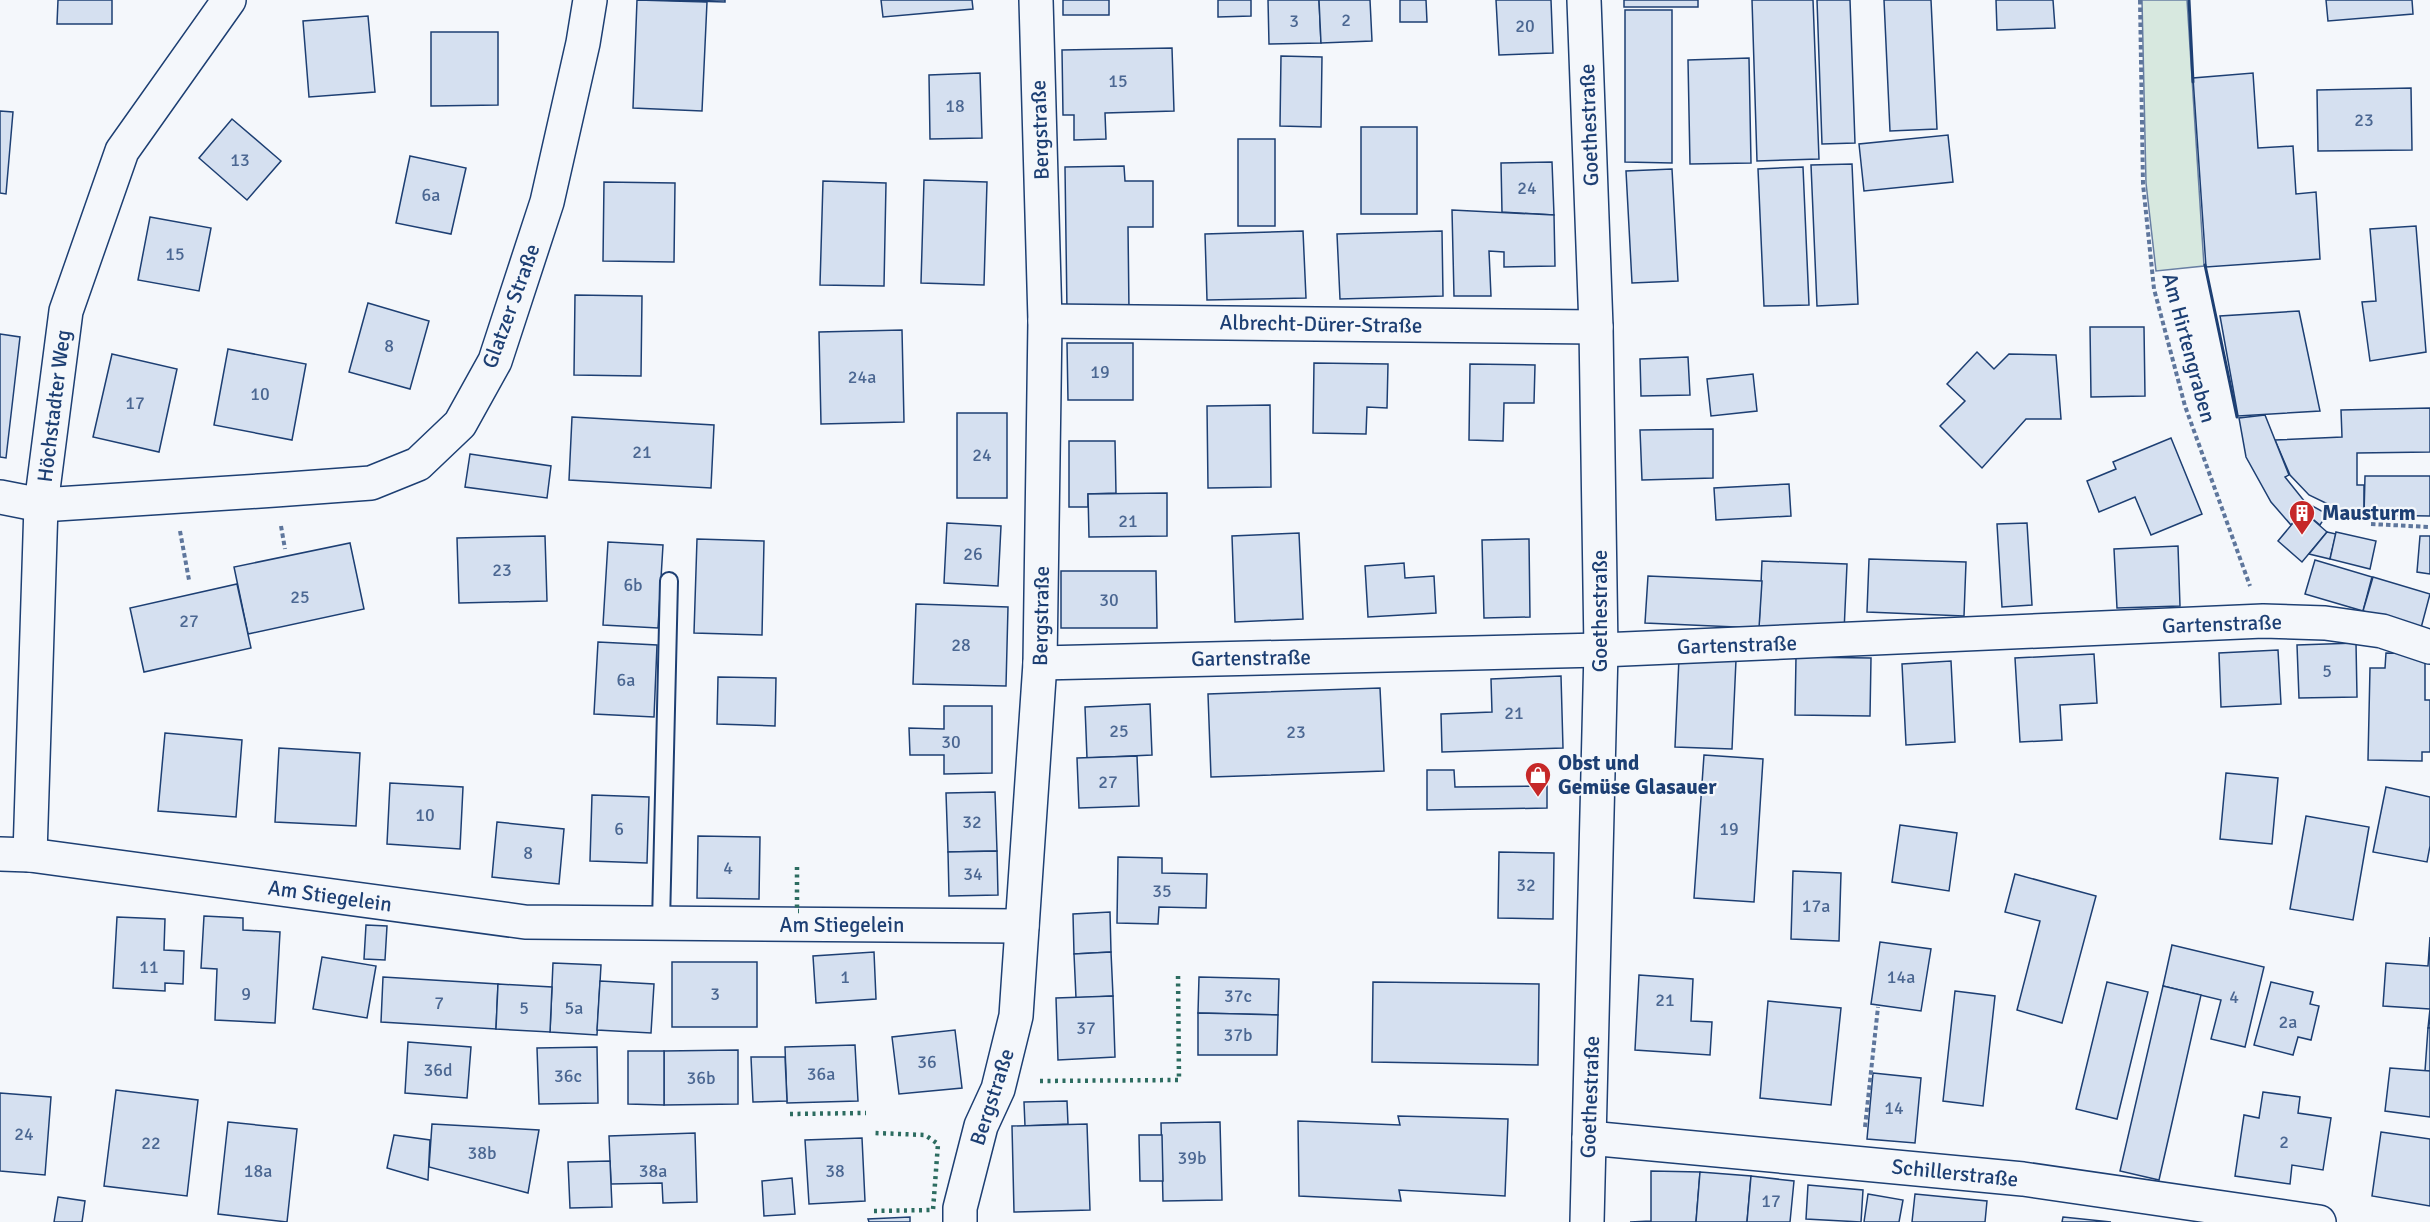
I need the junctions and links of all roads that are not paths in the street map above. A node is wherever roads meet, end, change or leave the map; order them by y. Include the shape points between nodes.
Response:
1 (230, 0) edge
2 (590, 0) edge
3 (1036, 0) edge
4 (1584, 0) edge
5 (1045, 321) junction
6 (1596, 327) junction
7 (0, 497) edge
8 (41, 505) junction
9 (669, 581) dead end
10 (2430, 647) edge
11 (1601, 650) junction
12 (1040, 663) junction
13 (15, 854) edge
14 (662, 923) junction
15 (1022, 926) junction
16 (1589, 1138) junction
17 (960, 1222) edge
18 (1587, 1222) edge
19 (2319, 1222) edge

1 - 8 street, Höchstadter Weg via 122,151 66,311
2 - 8 street, Glatzer Straße via 547,202 495,361 460,424 418,464 371,483
3 - 5 street, Bergstraße
4 - 6 street, Goethestraße
5 - 6 street, Albrecht-Dürer-Straße
5 - 12 street, Bergstraße
6 - 11 street, Goethestraße
7 - 8 street, Glatzer Straße
8 - 13 street, Höchstadter Weg
9 - 14 lane
10 - 11 street, Gartenstraße via 2382,631 2325,622 2263,621
11 - 12 street, Gartenstraße
11 - 16 street, Goethestraße
12 - 15 street, Bergstraße
13 - 14 street, Am Stiegelein via 525,922
14 - 15 street, Am Stiegelein
15 - 17 street, Bergstraße via 1016,1016 998,1089 981,1126
16 - 18 street, Goethestraße
16 - 19 street, Schillerstraße via 2023,1179

